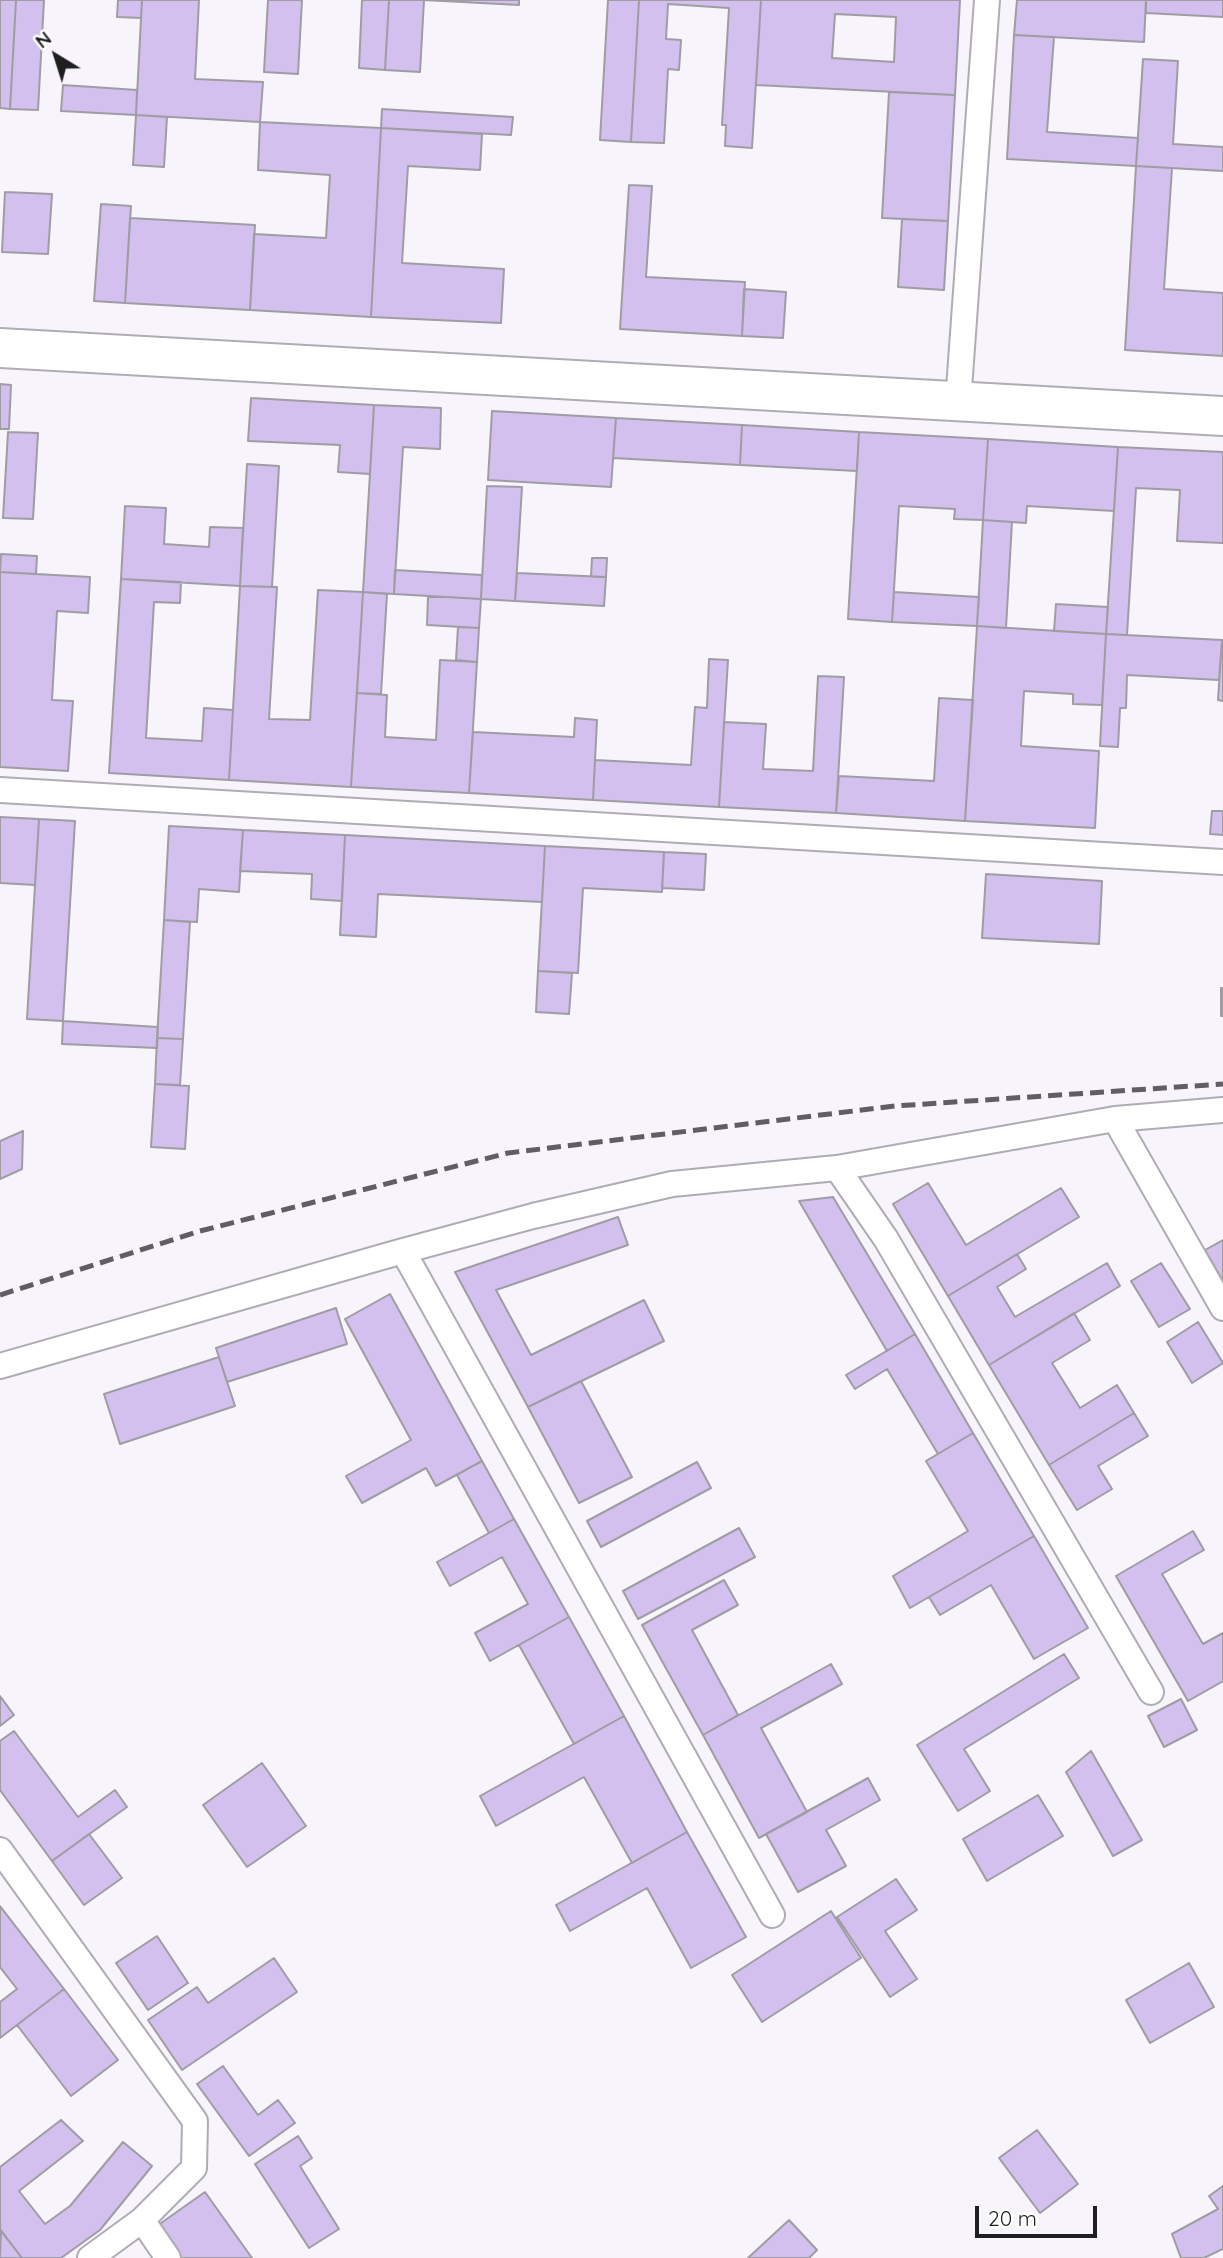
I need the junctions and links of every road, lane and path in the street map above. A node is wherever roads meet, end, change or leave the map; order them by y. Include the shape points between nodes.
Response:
1 (987, 0) edge
2 (0, 348) edge
3 (958, 403) junction
4 (1223, 416) edge
5 (0, 790) edge
6 (1223, 862) edge
7 (1223, 1110) edge
8 (1115, 1119) junction
9 (837, 1168) junction
10 (403, 1251) junction
11 (1223, 1308) edge
12 (0, 1366) edge
13 (1151, 1692) dead end
14 (0, 1850) edge
15 (772, 1915) dead end
16 (142, 2220) junction
17 (90, 2258) edge
18 (168, 2258) edge

1 - 3 lane
2 - 3 street
3 - 4 street
5 - 6 lane
7 - 8 lane
8 - 9 lane
8 - 11 lane
9 - 10 lane via 673,1184
9 - 13 lane via 887,1239
10 - 12 lane
10 - 15 lane
14 - 16 lane via 195,2121 194,2168
16 - 17 lane
16 - 18 lane

